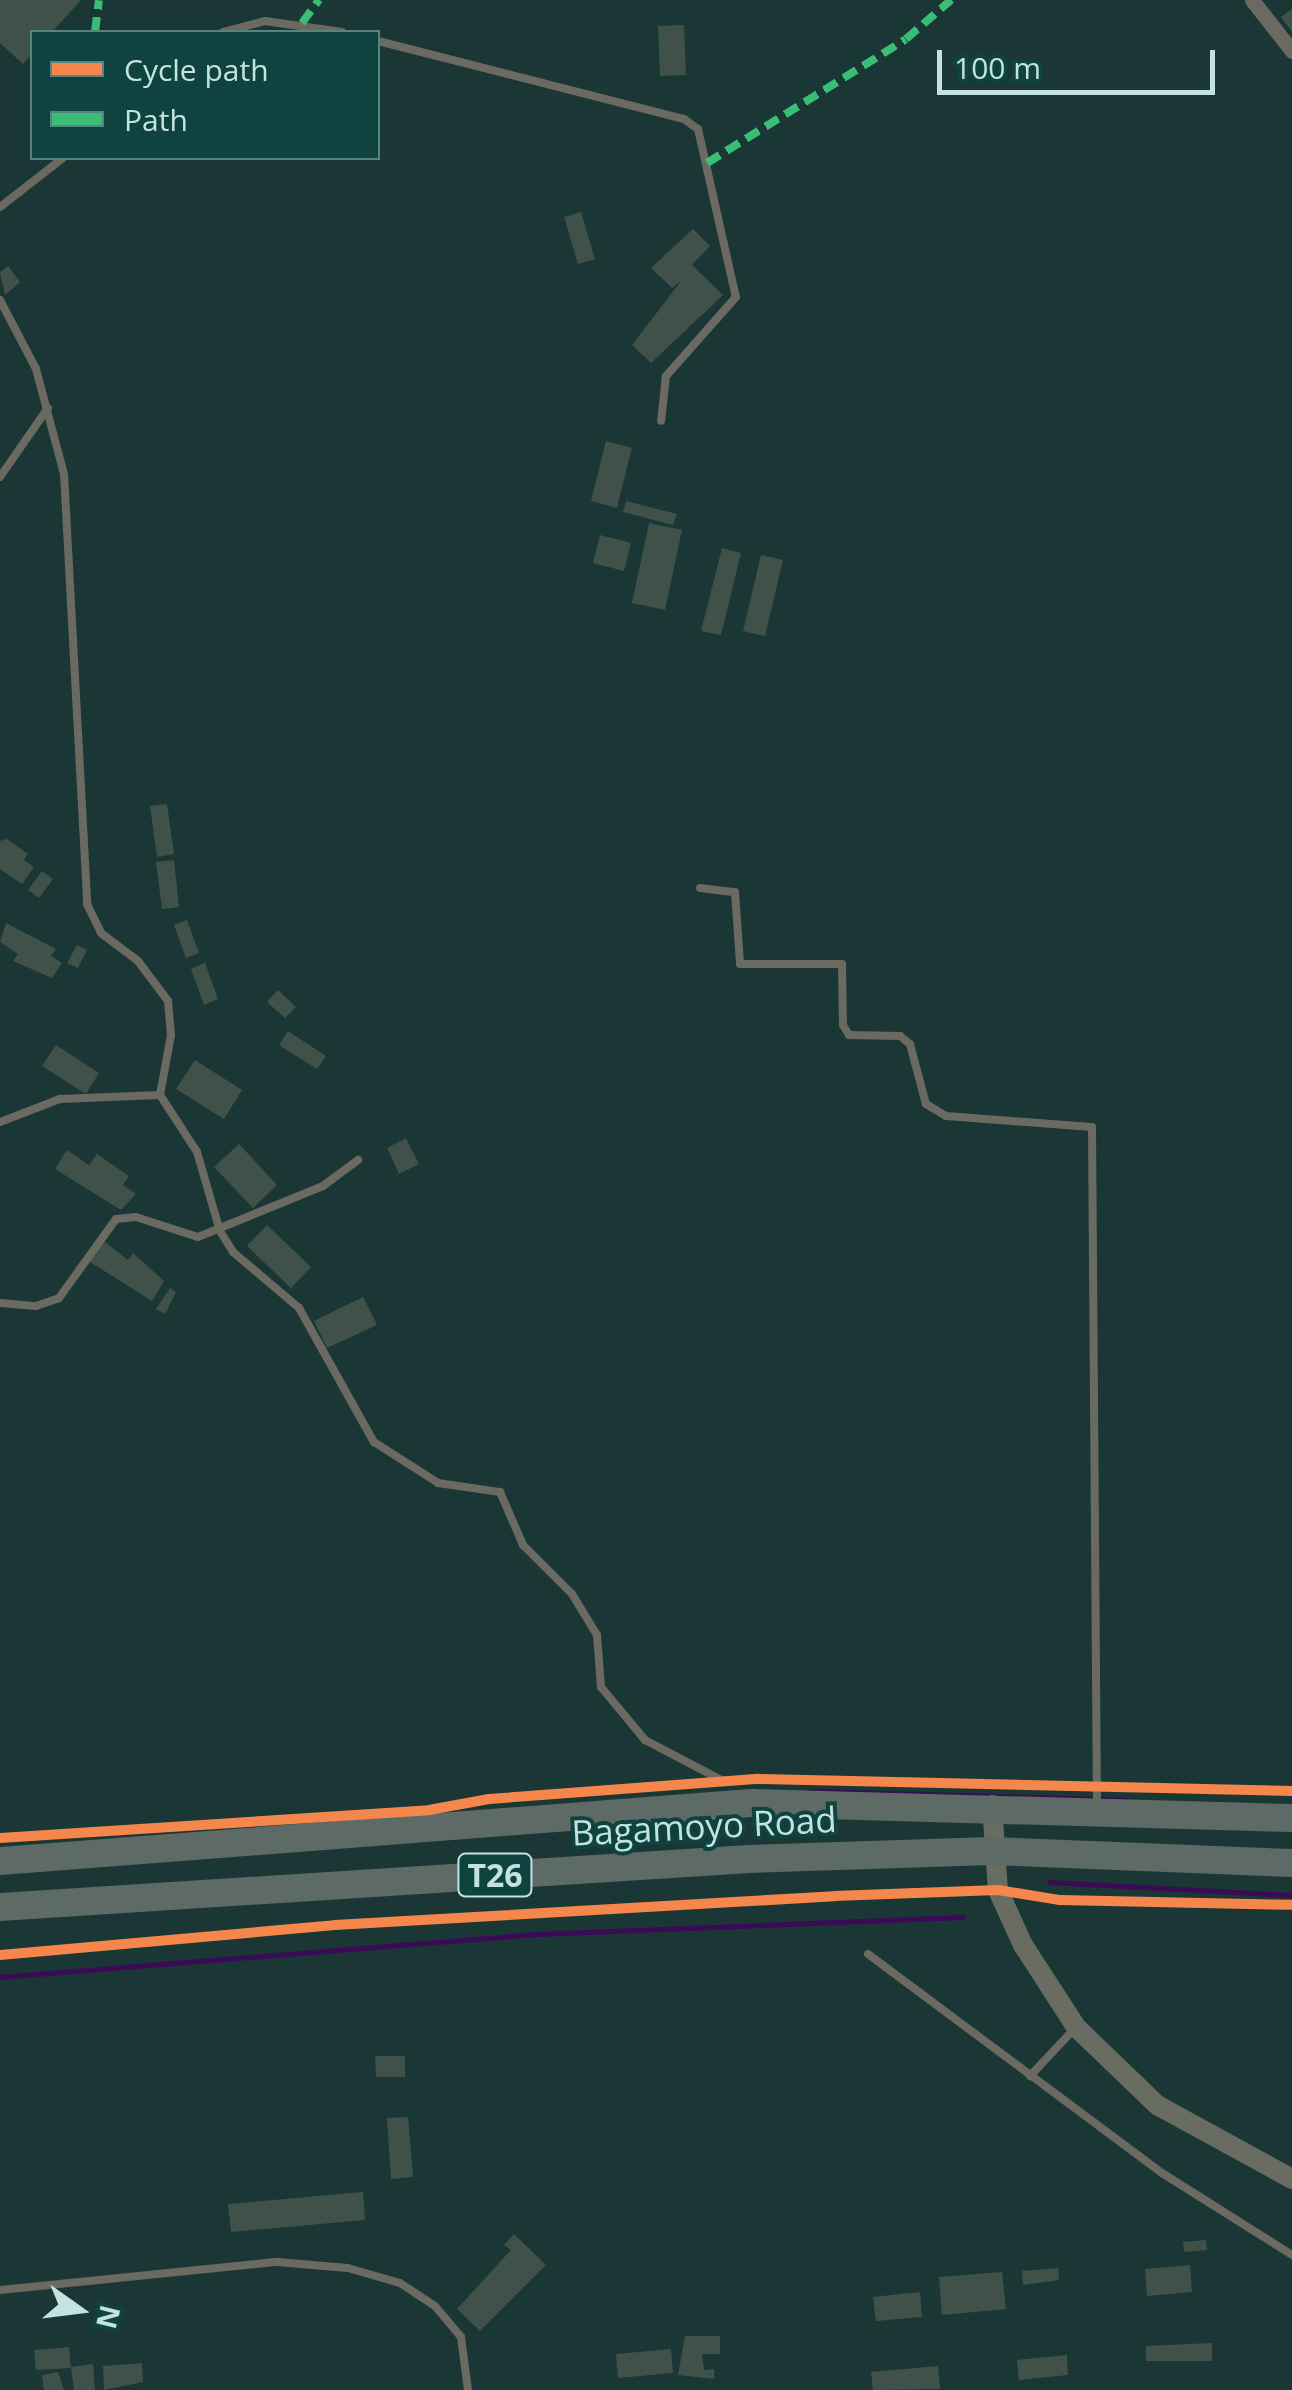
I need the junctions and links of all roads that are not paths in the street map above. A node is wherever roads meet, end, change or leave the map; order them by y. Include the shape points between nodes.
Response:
1 (1254, 1) edge
2 (230, 30) edge
3 (329, 30) edge
4 (380, 42) edge
5 (1292, 51) edge
6 (60, 160) edge
7 (0, 207) edge
8 (0, 300) edge
9 (48, 408) junction
10 (660, 421) dead end
11 (0, 477) edge
12 (700, 888) dead end
13 (160, 1094) junction
14 (0, 1122) edge
15 (358, 1160) dead end
16 (220, 1230) junction
17 (0, 1303) edge
18 (725, 1782) dead end
19 (992, 1805) junction
20 (1097, 1809) junction
21 (1292, 1818) edge
22 (991, 1851) junction
23 (0, 1861) edge
24 (1292, 1863) edge
25 (0, 1907) edge
26 (868, 1954) dead end
27 (1076, 2027) junction
28 (1030, 2076) junction
29 (1292, 2179) edge
30 (1292, 2255) edge
31 (0, 2290) edge
32 (468, 2390) edge

1 - 5 street
2 - 3 lane via 265,20
4 - 10 lane via 684,118 698,128 736,297 666,376
6 - 7 lane
8 - 9 lane
9 - 11 lane
9 - 13 lane via 64,474 88,904 101,933 138,962 168,1001 172,1034
12 - 20 lane via 735,892 740,964 842,964 843,1026 849,1035 900,1036 910,1044 926,1104 946,1116 1092,1127
13 - 14 lane via 60,1099
13 - 16 lane via 197,1152
15 - 16 lane via 323,1186
16 - 17 lane via 189,1237 144,1219 116,1218 59,1298 36,1306
16 - 18 lane via 234,1252 298,1308 374,1442 438,1482 500,1492 522,1545 572,1594 596,1634 602,1687 644,1740
19 - 20 highway, Bagamoyo Road / T26
19 - 22 main road
19 - 23 highway, Bagamoyo Road / T26 via 751,1802
20 - 21 highway, Bagamoyo Road / T26
22 - 24 highway, Bagamoyo Road / T26
22 - 25 highway, Bagamoyo Road / T26 via 749,1859
22 - 27 main road via 998,1890 1024,1945
26 - 28 lane
27 - 28 lane
27 - 29 main road via 1157,2105
28 - 30 lane via 1162,2173
31 - 32 lane via 278,2262 348,2268 400,2282 435,2306 461,2336

